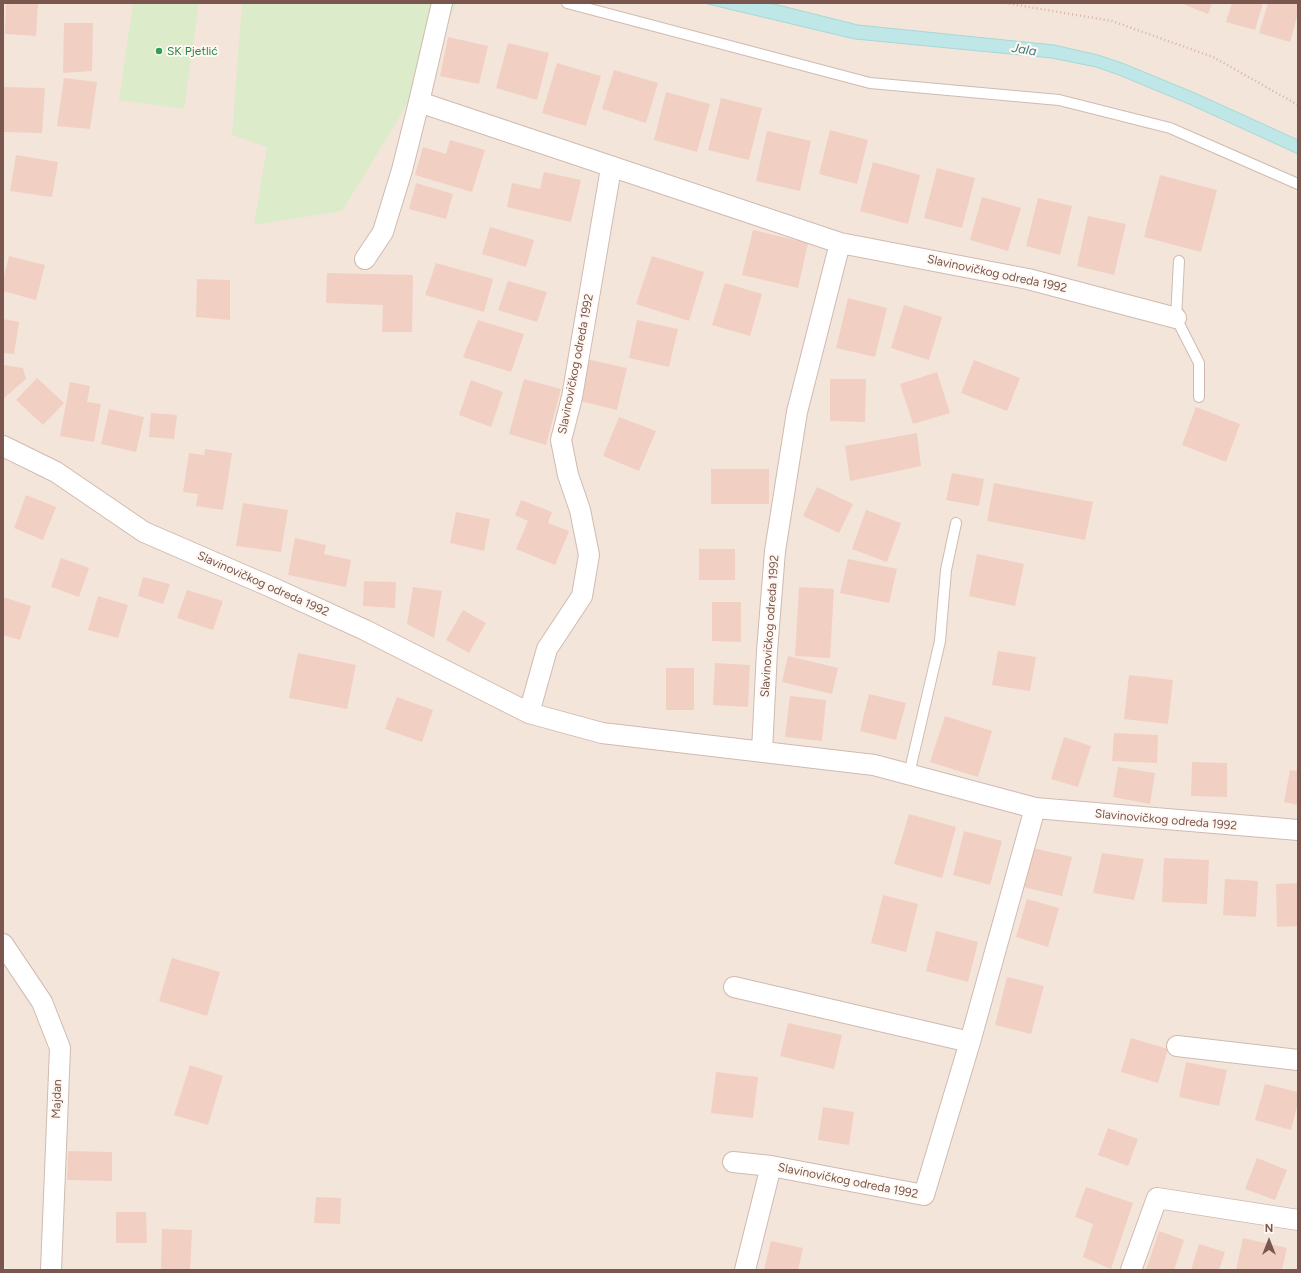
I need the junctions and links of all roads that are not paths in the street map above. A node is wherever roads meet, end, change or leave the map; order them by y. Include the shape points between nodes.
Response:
1 (442, 3) edge
2 (566, 3) edge
3 (419, 102) junction
4 (611, 168) junction
5 (1298, 184) edge
6 (840, 243) junction
7 (365, 259) dead end
8 (1179, 261) dead end
9 (1176, 318) junction
10 (1199, 397) dead end
11 (3, 446) edge
12 (956, 523) dead end
13 (529, 712) junction
14 (762, 751) junction
15 (909, 774) junction
16 (1035, 808) junction
17 (1298, 830) edge
18 (3, 944) edge
19 (734, 987) dead end
20 (970, 1042) junction
21 (1177, 1046) dead end
22 (1298, 1060) edge
23 (734, 1162) dead end
24 (771, 1166) junction
25 (1298, 1220) edge
26 (50, 1270) edge
27 (745, 1270) edge
28 (1131, 1270) edge

1 - 3 street
2 - 5 lane via 870,83 1060,100 1170,128
3 - 4 street, Slavinovičkog odreda 1992
3 - 7 street via 383,232
4 - 6 street, Slavinovičkog odreda 1992
4 - 13 street, Slavinovičkog odreda 1992 via 573,389 561,440 589,555 582,596 547,648
6 - 9 street, Slavinovičkog odreda 1992 via 1028,279
6 - 14 street, Slavinovičkog odreda 1992 via 797,412 775,551
8 - 9 lane
9 - 10 lane via 1199,363
11 - 13 street, Slavinovičkog odreda 1992 via 56,472 144,532 365,630
12 - 15 lane via 946,570 940,641
13 - 14 street, Slavinovičkog odreda 1992 via 602,733
14 - 15 street, Slavinovičkog odreda 1992 via 874,765
15 - 16 street, Slavinovičkog odreda 1992
16 - 17 street, Slavinovičkog odreda 1992
16 - 20 street, Slavinovičkog odreda 1992
18 - 26 street, Majdan via 42,1002 60,1048
19 - 20 street
20 - 24 street, Slavinovičkog odreda 1992 via 924,1196
21 - 22 street
23 - 24 street, Slavinovičkog odreda 1992
24 - 27 street
25 - 28 street via 1157,1198

